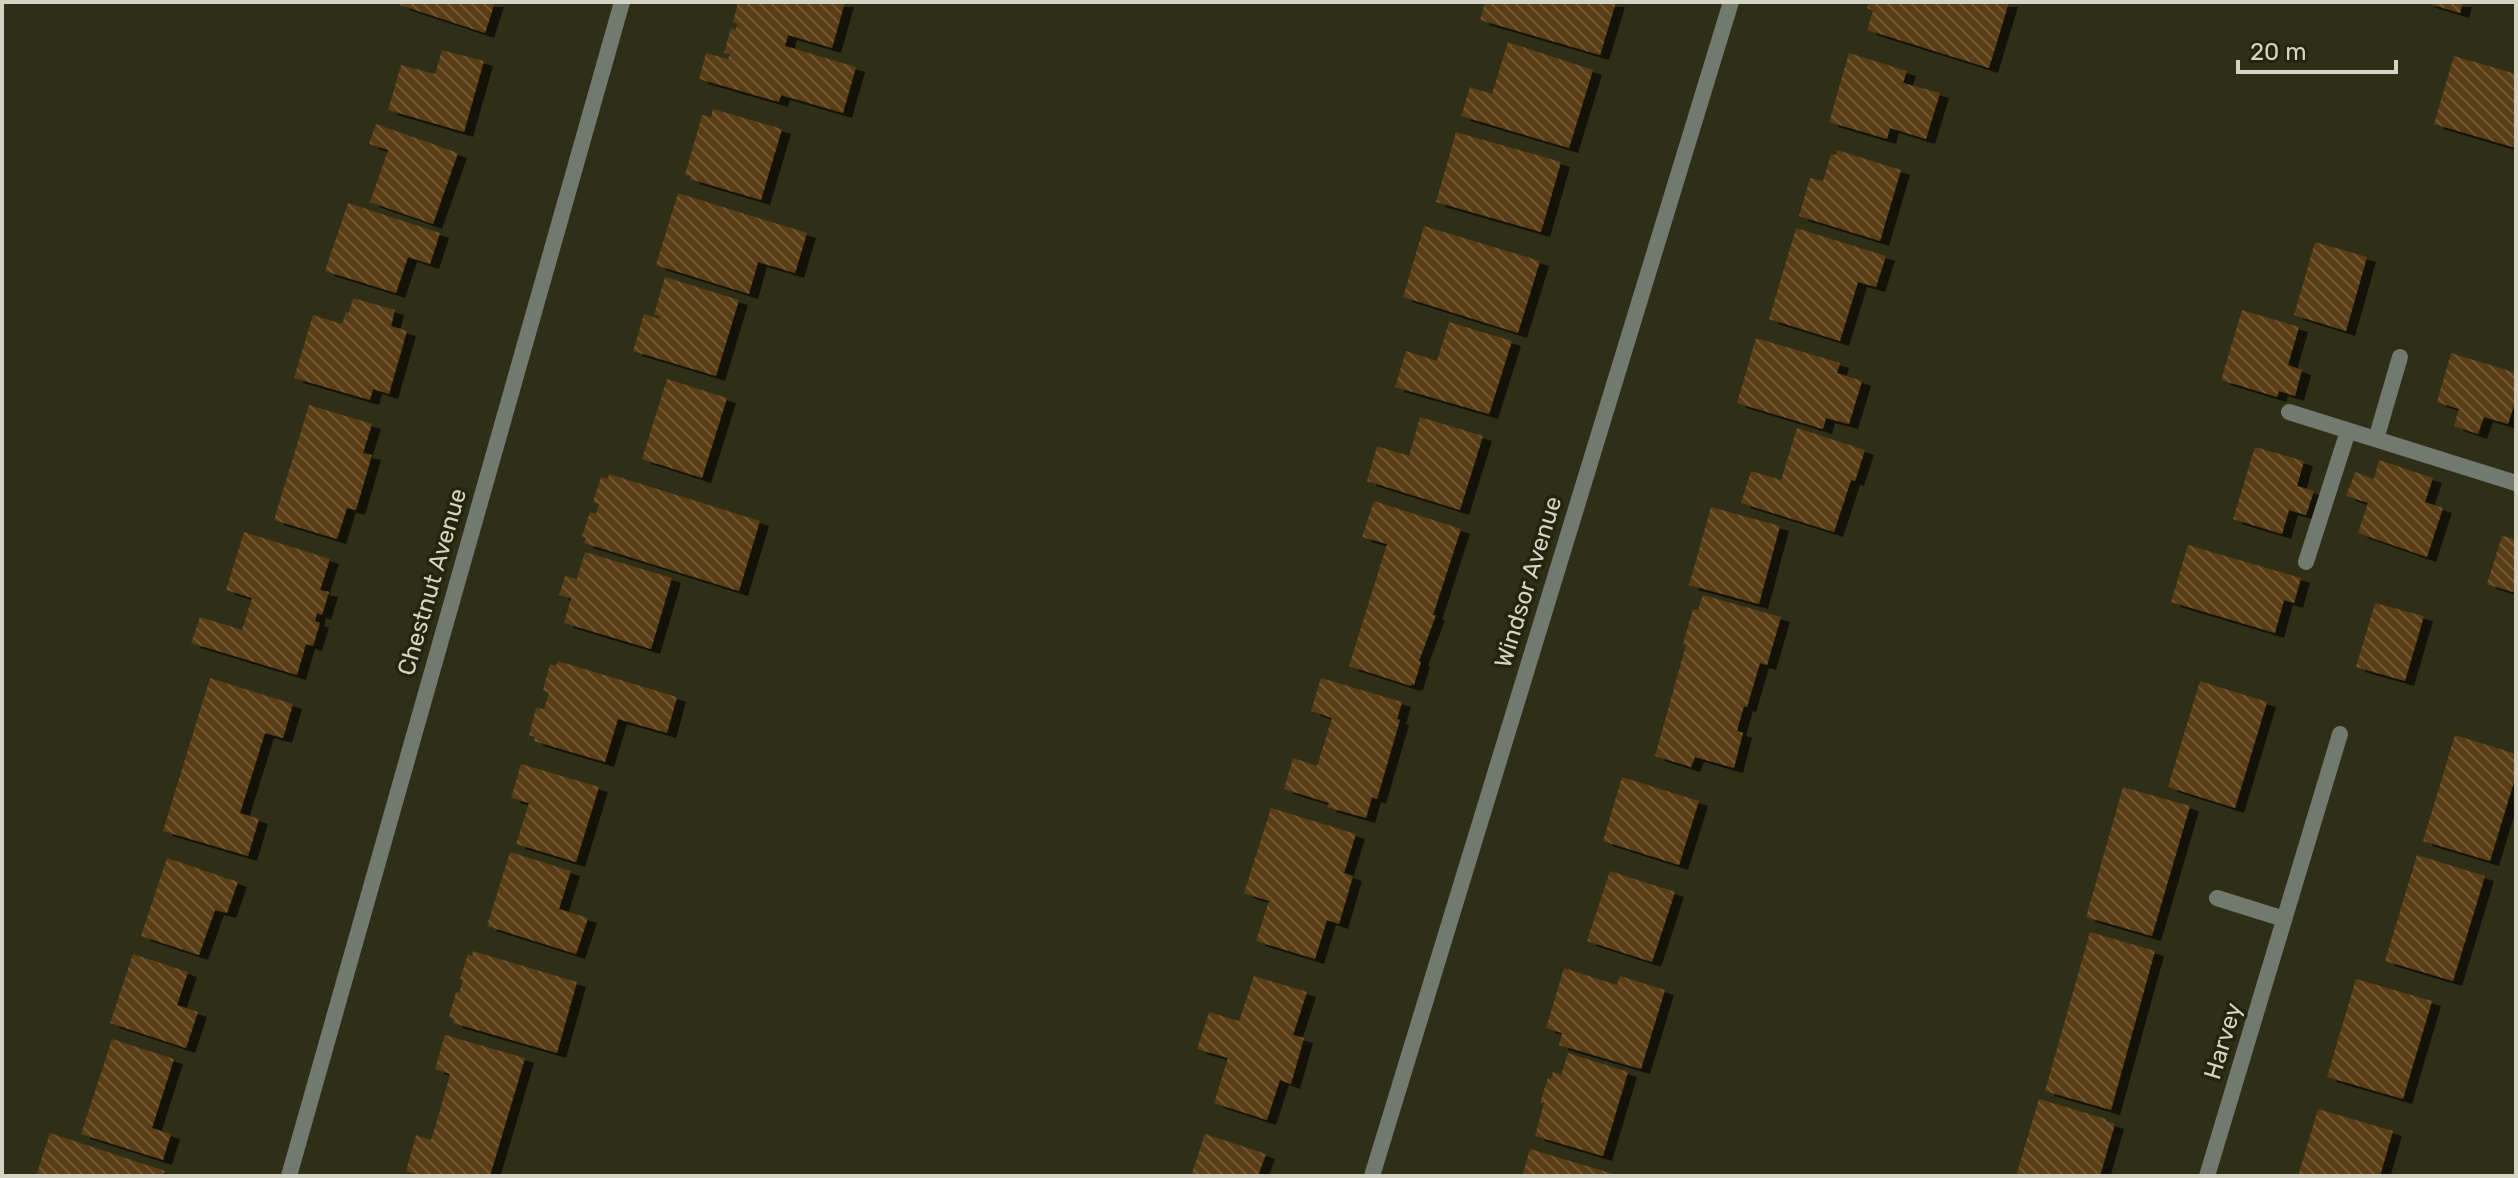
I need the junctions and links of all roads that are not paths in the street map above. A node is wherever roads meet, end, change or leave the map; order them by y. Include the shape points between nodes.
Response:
1 (622, 2) edge
2 (1731, 2) edge
3 (2400, 357) dead end
4 (2289, 412) dead end
5 (2348, 431) junction
6 (2376, 439) junction
7 (2516, 483) edge
8 (2306, 562) dead end
9 (2340, 734) dead end
10 (2217, 898) dead end
11 (2284, 919) junction
12 (289, 1176) edge
13 (1372, 1176) edge
14 (2207, 1176) edge

1 - 12 street, Chestnut Avenue
2 - 13 street, Windsor Avenue
3 - 6 street
4 - 5 street
5 - 6 street
5 - 8 street
6 - 7 street
9 - 11 street, Harvey
10 - 11 street
11 - 14 street, Harvey

